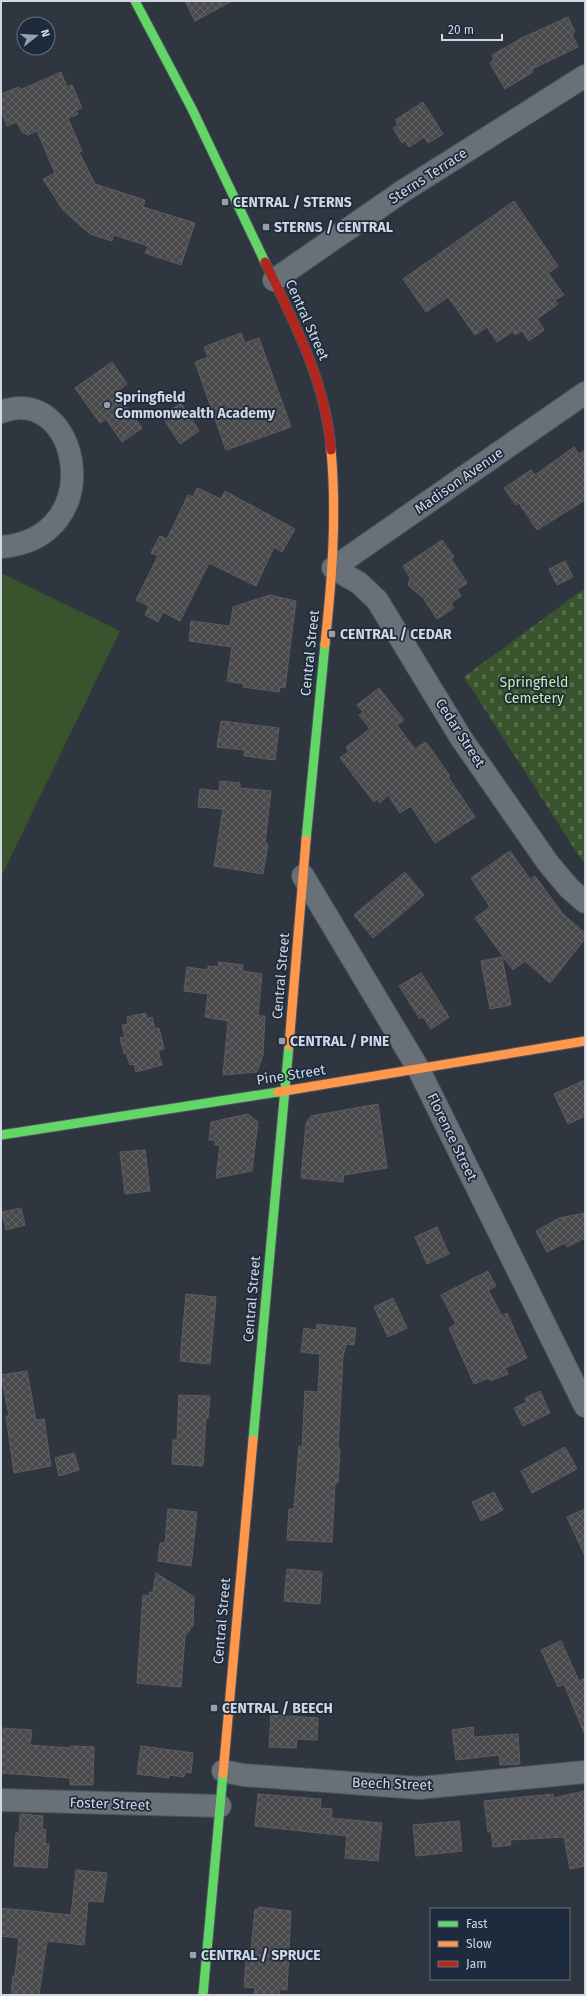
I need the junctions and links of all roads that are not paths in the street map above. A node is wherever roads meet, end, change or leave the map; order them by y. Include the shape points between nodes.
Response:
1 (135, 1) edge
2 (585, 76) edge
3 (274, 280) junction
4 (585, 393) edge
5 (1, 412) edge
6 (1, 546) edge
7 (333, 568) junction
8 (303, 876) junction
9 (585, 902) edge
10 (585, 1041) edge
11 (418, 1068) junction
12 (285, 1091) junction
13 (1, 1135) edge
14 (585, 1406) edge
15 (223, 1771) junction
16 (585, 1772) edge
17 (1, 1800) edge
18 (220, 1806) junction
19 (202, 1995) edge

1 - 3 main road, Central Street via 192,109
2 - 3 street, Sterns Terrace via 403,191
3 - 7 main road, Central Street via 305,345 323,400 334,480
4 - 7 street, Madison Avenue
5 - 6 street via 14,408 34,410 54,424 67,446 72,461 73,477 64,510 49,529 30,541
7 - 8 main road, Central Street
7 - 9 street, Cedar Street via 359,583 377,600 461,738 548,863
8 - 11 street, Florence Street
8 - 12 main road, Central Street
10 - 11 main road, Pine Street
11 - 12 main road, Pine Street
11 - 14 street, Florence Street
12 - 13 main road, Pine Street
12 - 15 main road, Central Street
15 - 16 street, Beech Street via 243,1775 419,1788
15 - 18 main road, Central Street
17 - 18 street, Foster Street
18 - 19 main road, Central Street

